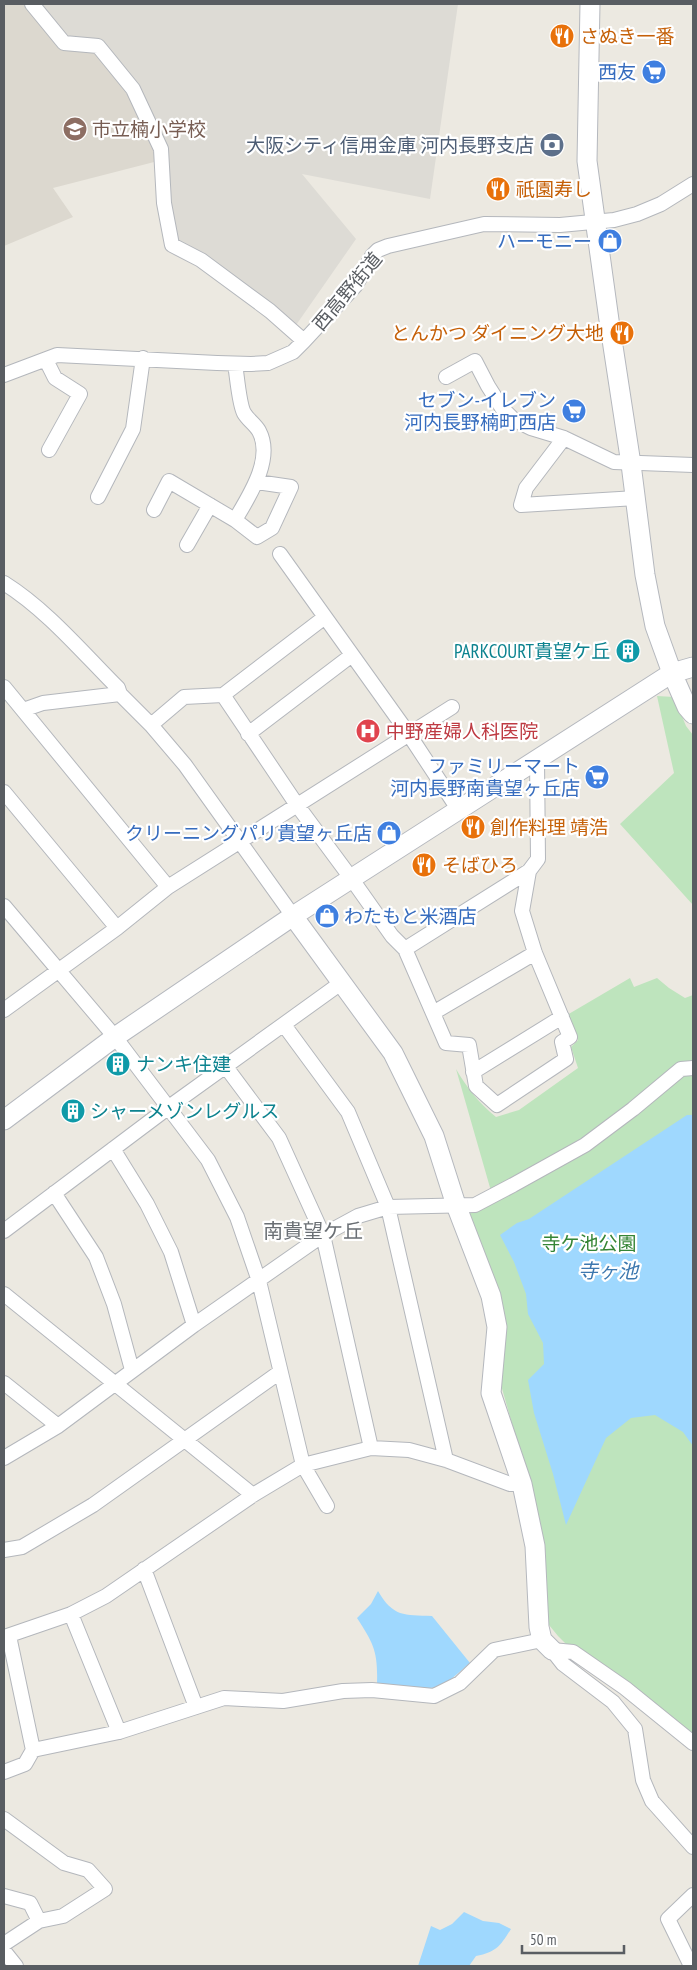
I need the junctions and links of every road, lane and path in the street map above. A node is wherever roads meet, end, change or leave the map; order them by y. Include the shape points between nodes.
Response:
1 (32, 4) edge
2 (590, 4) edge
3 (693, 184) edge
4 (595, 222) junction
5 (304, 341) junction
6 (144, 358) junction
7 (46, 360) junction
8 (234, 364) junction
9 (4, 375) edge
10 (446, 377) dead end
11 (564, 438) junction
12 (49, 450) dead end
13 (632, 464) junction
14 (693, 465) edge
15 (257, 482) junction
16 (98, 497) dead end
17 (636, 498) junction
18 (210, 505) junction
19 (154, 510) dead end
20 (235, 520) junction
21 (187, 545) dead end
22 (280, 554) dead end
23 (4, 583) edge
24 (325, 617) junction
25 (352, 655) junction
26 (693, 667) edge
27 (672, 673) junction
28 (4, 687) edge
29 (120, 694) junction
30 (223, 695) junction
31 (452, 707) dead end
32 (24, 710) junction
33 (693, 714) edge
34 (151, 725) junction
35 (408, 733) junction
36 (248, 734) junction
37 (537, 760) junction
38 (4, 792) edge
39 (297, 806) junction
40 (458, 809) junction
41 (240, 842) junction
42 (529, 870) junction
43 (351, 878) junction
44 (168, 887) junction
45 (5, 911) edge
46 (293, 916) junction
47 (117, 928) junction
48 (405, 949) junction
49 (535, 953) junction
50 (58, 970) junction
51 (341, 982) junction
52 (4, 1010) edge
53 (433, 1012) junction
54 (562, 1017) junction
55 (284, 1024) junction
56 (116, 1037) junction
57 (226, 1067) junction
58 (693, 1068) edge
59 (473, 1072) junction
60 (169, 1107) junction
61 (4, 1120) edge
62 (113, 1149) junction
63 (54, 1193) junction
64 (388, 1206) junction
65 (456, 1206) junction
66 (4, 1231) edge
67 (323, 1235) junction
68 (259, 1281) junction
69 (4, 1294) edge
70 (194, 1325) junction
71 (132, 1370) junction
72 (280, 1372) junction
73 (4, 1383) edge
74 (114, 1384) junction
75 (58, 1426) junction
76 (185, 1441) junction
77 (370, 1448) junction
78 (4, 1458) edge
79 (446, 1460) junction
80 (302, 1465) junction
81 (522, 1484) junction
82 (253, 1495) junction
83 (327, 1506) dead end
84 (4, 1550) edge
85 (144, 1569) junction
86 (71, 1614) junction
87 (6, 1637) edge
88 (547, 1645) junction
89 (196, 1707) junction
90 (119, 1732) junction
91 (693, 1744) edge
92 (33, 1750) junction
93 (4, 1772) edge
94 (4, 1819) edge
95 (693, 1847) edge
96 (693, 1895) edge
97 (4, 1896) edge
98 (39, 1921) junction
99 (4, 1944) edge
100 (4, 1950) edge
101 (16, 1966) edge
102 (691, 1966) edge

1 - 5 street via 64,43 98,46 133,89 161,149 164,203 172,245 201,260 270,311
2 - 4 street via 587,161
3 - 4 street, 西高野街道 via 661,204 637,214
4 - 5 street, 西高野街道 via 484,224 378,250 356,285
4 - 13 street
5 - 8 street, 西高野街道 via 292,352 268,363
6 - 7 street, 西高野街道 via 57,355
6 - 8 street, 西高野街道
6 - 16 street via 135,433
7 - 9 street, 西高野街道
7 - 12 street via 55,378 80,394
8 - 15 street via 244,412 258,429 263,442
10 - 11 street via 475,361 497,401 513,419
11 - 13 street via 614,462
11 - 17 street via 526,488 521,505
13 - 14 street
13 - 17 street
15 - 20 street
15 - 20 street via 291,488 272,528 258,537
17 - 27 street via 655,626
18 - 19 street via 169,481
18 - 20 street
18 - 21 street
22 - 24 street
23 - 29 street via 57,627 118,688
24 - 25 street
24 - 30 street
25 - 35 street
25 - 36 street
26 - 27 street
27 - 33 street
27 - 37 street
28 - 32 street
29 - 32 street via 43,703
29 - 34 street
30 - 34 street via 184,697
30 - 36 street
31 - 35 street
32 - 44 street
34 - 41 street via 185,765
35 - 39 street
35 - 40 street
36 - 39 street
37 - 40 street
37 - 42 street via 538,859
38 - 47 street
39 - 41 street
39 - 43 street
40 - 43 street
41 - 44 street
41 - 46 street
42 - 48 street
42 - 49 street via 522,910
43 - 46 street
43 - 48 street
44 - 47 street
45 - 50 street
46 - 51 street
46 - 56 street
47 - 50 street
48 - 53 street
49 - 53 street
49 - 54 street
50 - 52 street
50 - 56 street
51 - 55 street
51 - 65 street via 393,1053 434,1136
53 - 59 street via 446,1043 468,1045
54 - 59 street
54 - 59 street via 570,1037 562,1042 566,1059 497,1105 476,1086
55 - 57 street
55 - 64 street via 348,1112
56 - 60 street
56 - 61 street
57 - 60 street
57 - 67 street via 279,1138
58 - 65 street via 680,1069 585,1145 475,1205
60 - 62 street
60 - 68 street via 208,1160 237,1217
62 - 63 street
62 - 70 street via 147,1204 171,1252
63 - 66 street
63 - 71 street via 96,1257 114,1304
64 - 65 street
64 - 67 street via 358,1216
64 - 79 street
65 - 81 street via 491,1296 497,1328 491,1393
67 - 68 street
67 - 77 street
68 - 70 street
68 - 72 street
69 - 74 street
70 - 71 street
71 - 74 street
72 - 76 street
72 - 80 street
73 - 75 street
74 - 75 street
74 - 76 street
75 - 78 street
76 - 82 street
76 - 84 street via 93,1505 22,1547
77 - 79 street via 409,1450
77 - 80 street
79 - 81 street via 510,1484
80 - 82 street
80 - 83 street
81 - 88 street via 535,1546 539,1628
82 - 85 street
85 - 86 street via 106,1596
85 - 89 street
86 - 87 street
86 - 90 street
87 - 92 street
88 - 89 street via 494,1650 460,1683 434,1696 372,1690 344,1691 283,1700 224,1698
88 - 91 street via 573,1652 625,1688
88 - 95 street via 563,1664 613,1702 635,1729 643,1780 652,1801
89 - 90 street
90 - 92 street
92 - 93 street via 25,1764
94 - 98 street via 64,1863 88,1870 105,1889 63,1916
96 - 102 street via 668,1919
97 - 98 street via 30,1904
98 - 99 street
100 - 101 street

